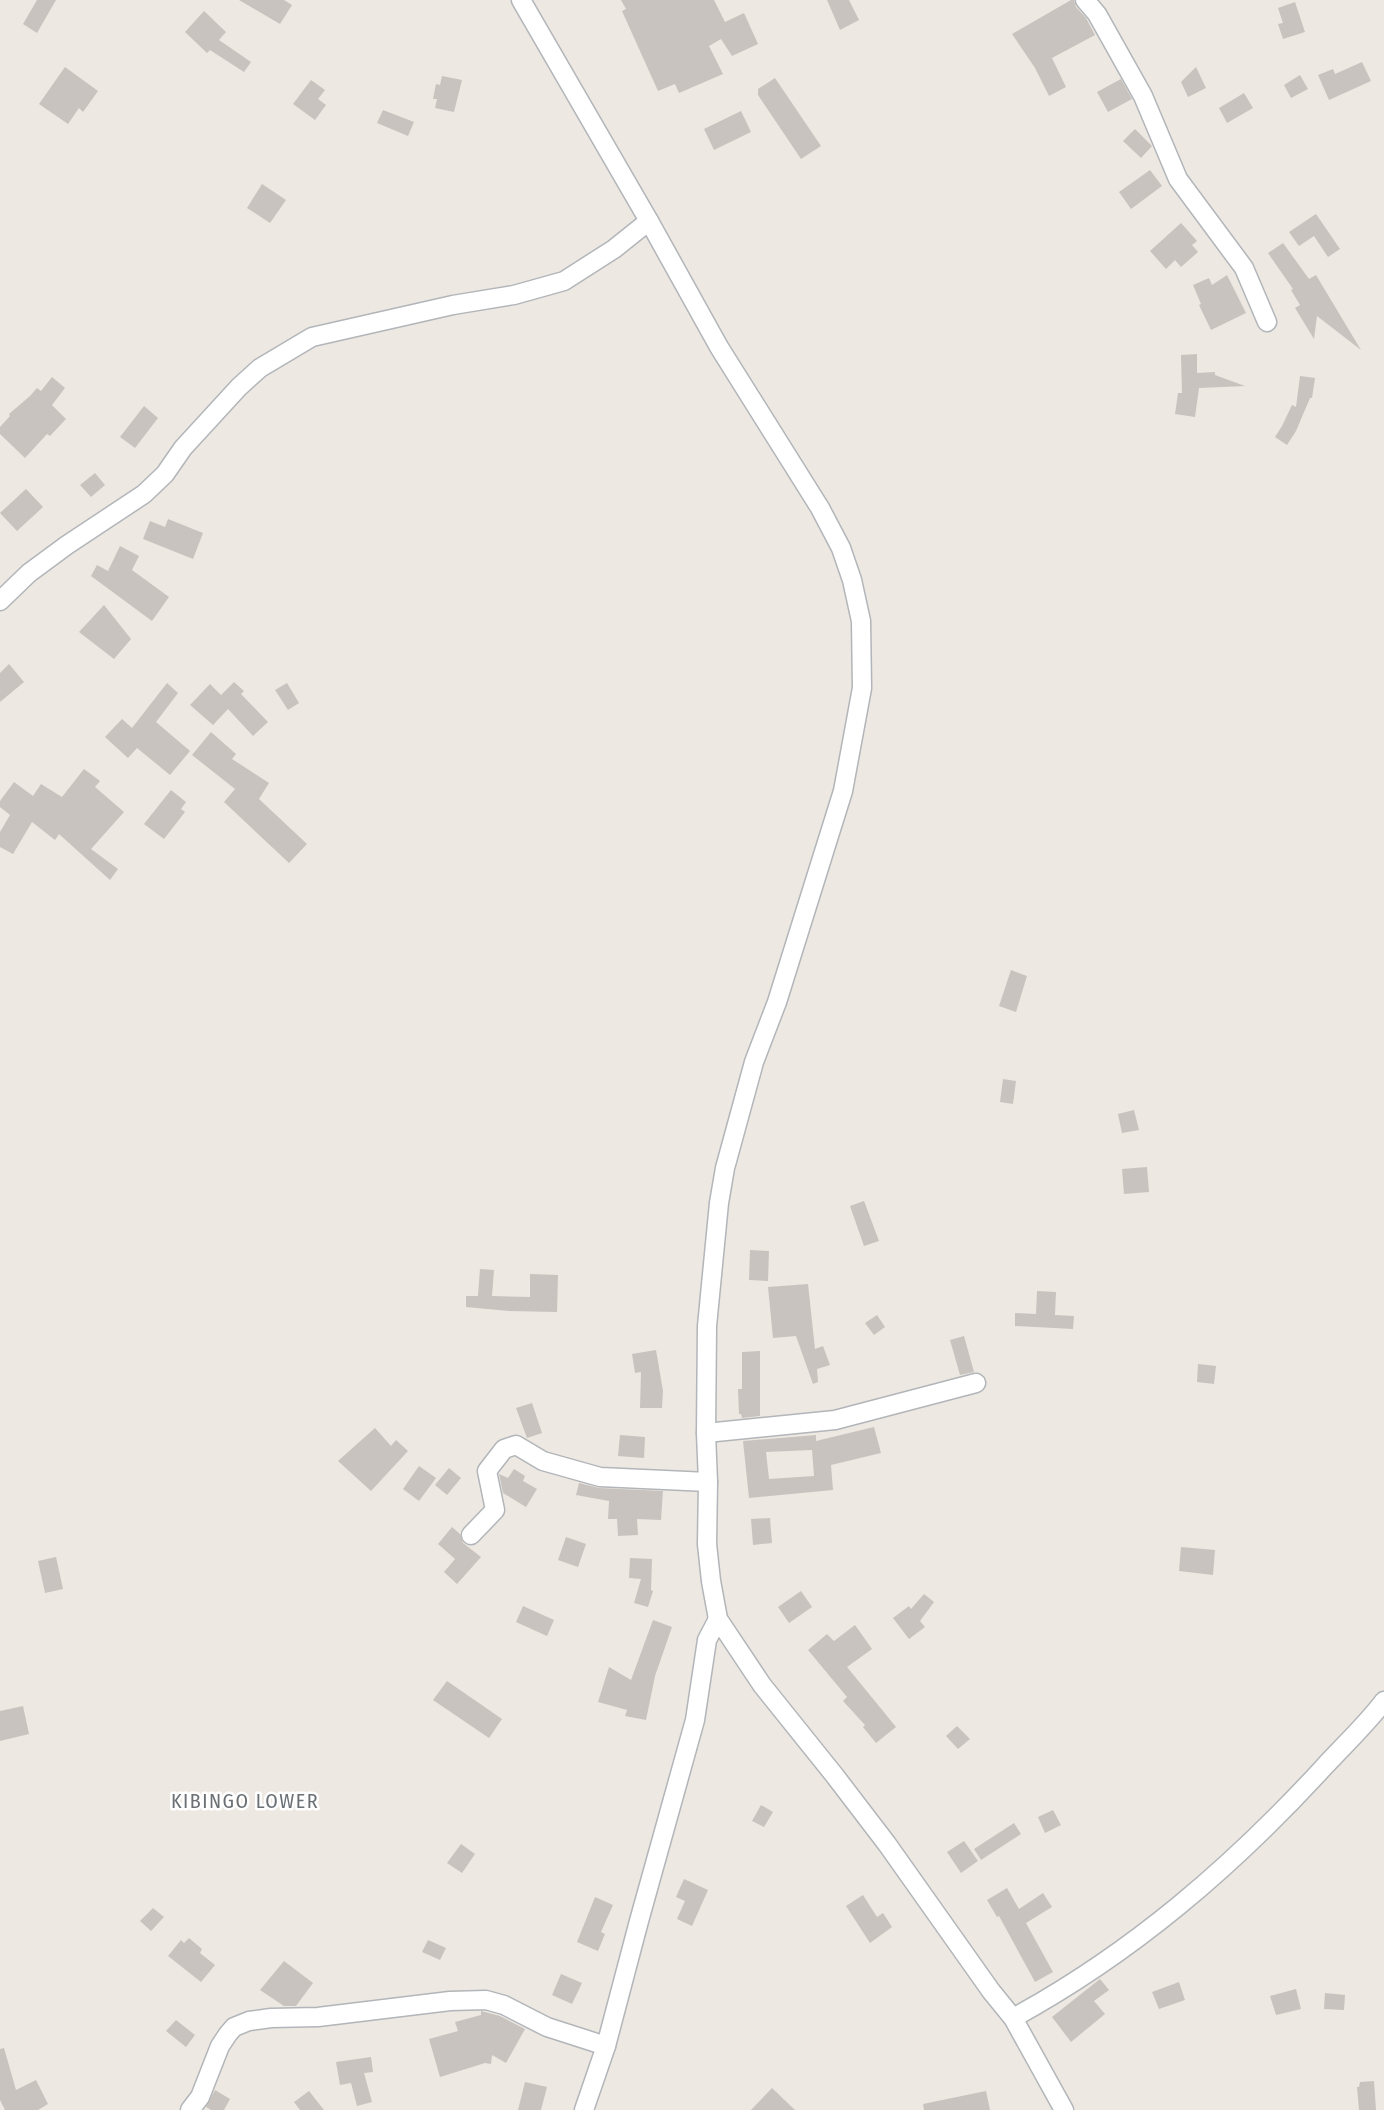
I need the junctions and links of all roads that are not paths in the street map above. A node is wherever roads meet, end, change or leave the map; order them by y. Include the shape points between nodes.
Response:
1 (521, 0) edge
2 (1085, 0) edge
3 (649, 221) junction
4 (1268, 322) dead end
5 (0, 601) edge
6 (976, 1383) dead end
7 (706, 1433) junction
8 (708, 1482) junction
9 (471, 1535) dead end
10 (718, 1619) junction
11 (1384, 1701) edge
12 (1012, 2018) junction
13 (606, 2046) junction
14 (190, 2110) edge
15 (584, 2110) edge
16 (1064, 2110) edge

1 - 3 street
2 - 4 street via 1097,14 1143,96 1178,179 1244,268
3 - 5 street via 564,281 514,296 453,305 312,338 293,347 239,387 144,495 67,545
3 - 7 street via 719,347 826,518 852,580 861,621 862,688 843,791 777,1002 754,1062 725,1168 708,1315
6 - 7 street via 835,1420
7 - 8 street
8 - 9 street via 600,1477 543,1461 516,1445 504,1449 487,1471 495,1510
8 - 10 street via 707,1544
10 - 12 street via 762,1685 887,1844
10 - 13 street via 707,1640 695,1720
11 - 12 street via 1280,1813 1186,1900 1071,1985
12 - 16 street
13 - 14 street via 547,2027 486,2000 249,2021 234,2027 220,2046 200,2097
13 - 15 street

